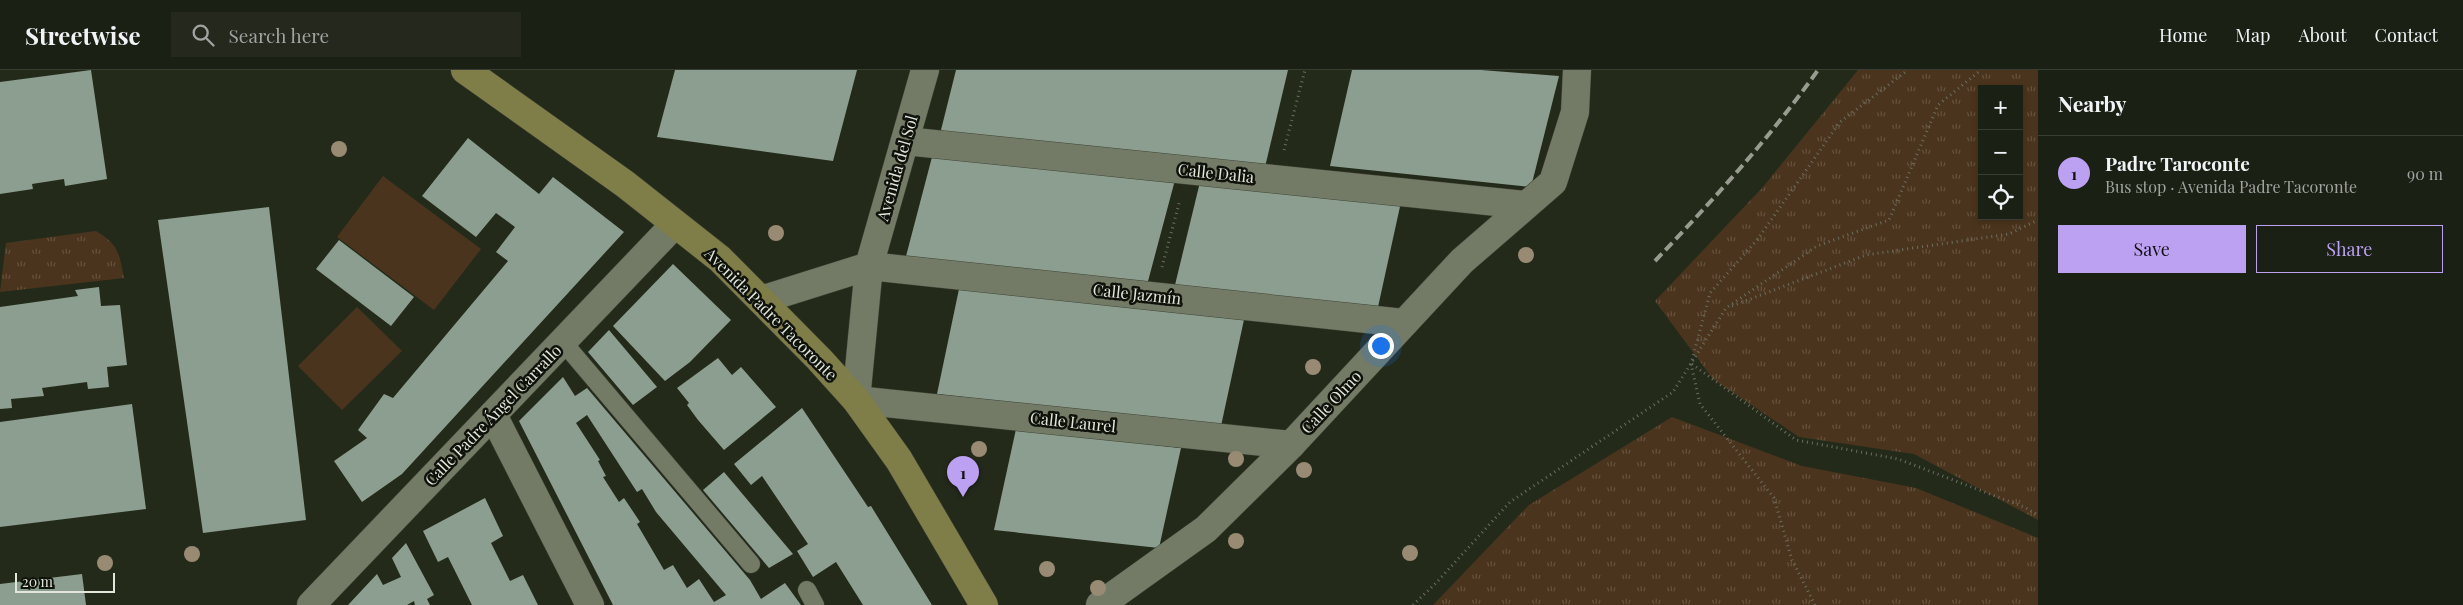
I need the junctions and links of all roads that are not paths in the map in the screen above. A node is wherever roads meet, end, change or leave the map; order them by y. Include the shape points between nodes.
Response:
1 (465, 70) edge
2 (925, 70) edge
3 (1577, 70) edge
4 (905, 141) junction
5 (1526, 205) junction
6 (675, 224) junction
7 (869, 266) junction
8 (761, 300) junction
9 (1404, 323) junction
10 (563, 342) junction
11 (856, 400) junction
12 (493, 415) junction
13 (1291, 445) junction
14 (751, 564) dead end
15 (311, 605) edge
16 (590, 605) edge
17 (984, 605) edge
18 (1100, 605) edge

1 - 6 main road, Avenida Padre Tacoronte via 625,184
2 - 4 street, Avenida del Sol
3 - 5 street, Calle Olmo via 1575,112 1553,182
4 - 5 street, Calle Dalia
4 - 7 street, Avenida del Sol
5 - 9 street, Calle Olmo via 1462,261
6 - 8 main road, Avenida Padre Tacoronte via 720,259
6 - 10 street, Calle Padre Ángel Carrallo
7 - 8 street
7 - 9 street, Calle Jazmín
7 - 11 street, Avenida del Sol
8 - 11 main road, Avenida Padre Tacoronte
9 - 13 street, Calle Olmo
10 - 12 street, Calle Padre Ángel Carrallo
10 - 14 lane
11 - 13 street, Calle Laurel
11 - 17 main road, Avenida Padre Tacoronte via 899,460
12 - 15 street, Calle Padre Ángel Carrallo
12 - 16 street
13 - 18 street, Calle Olmo via 1206,530

